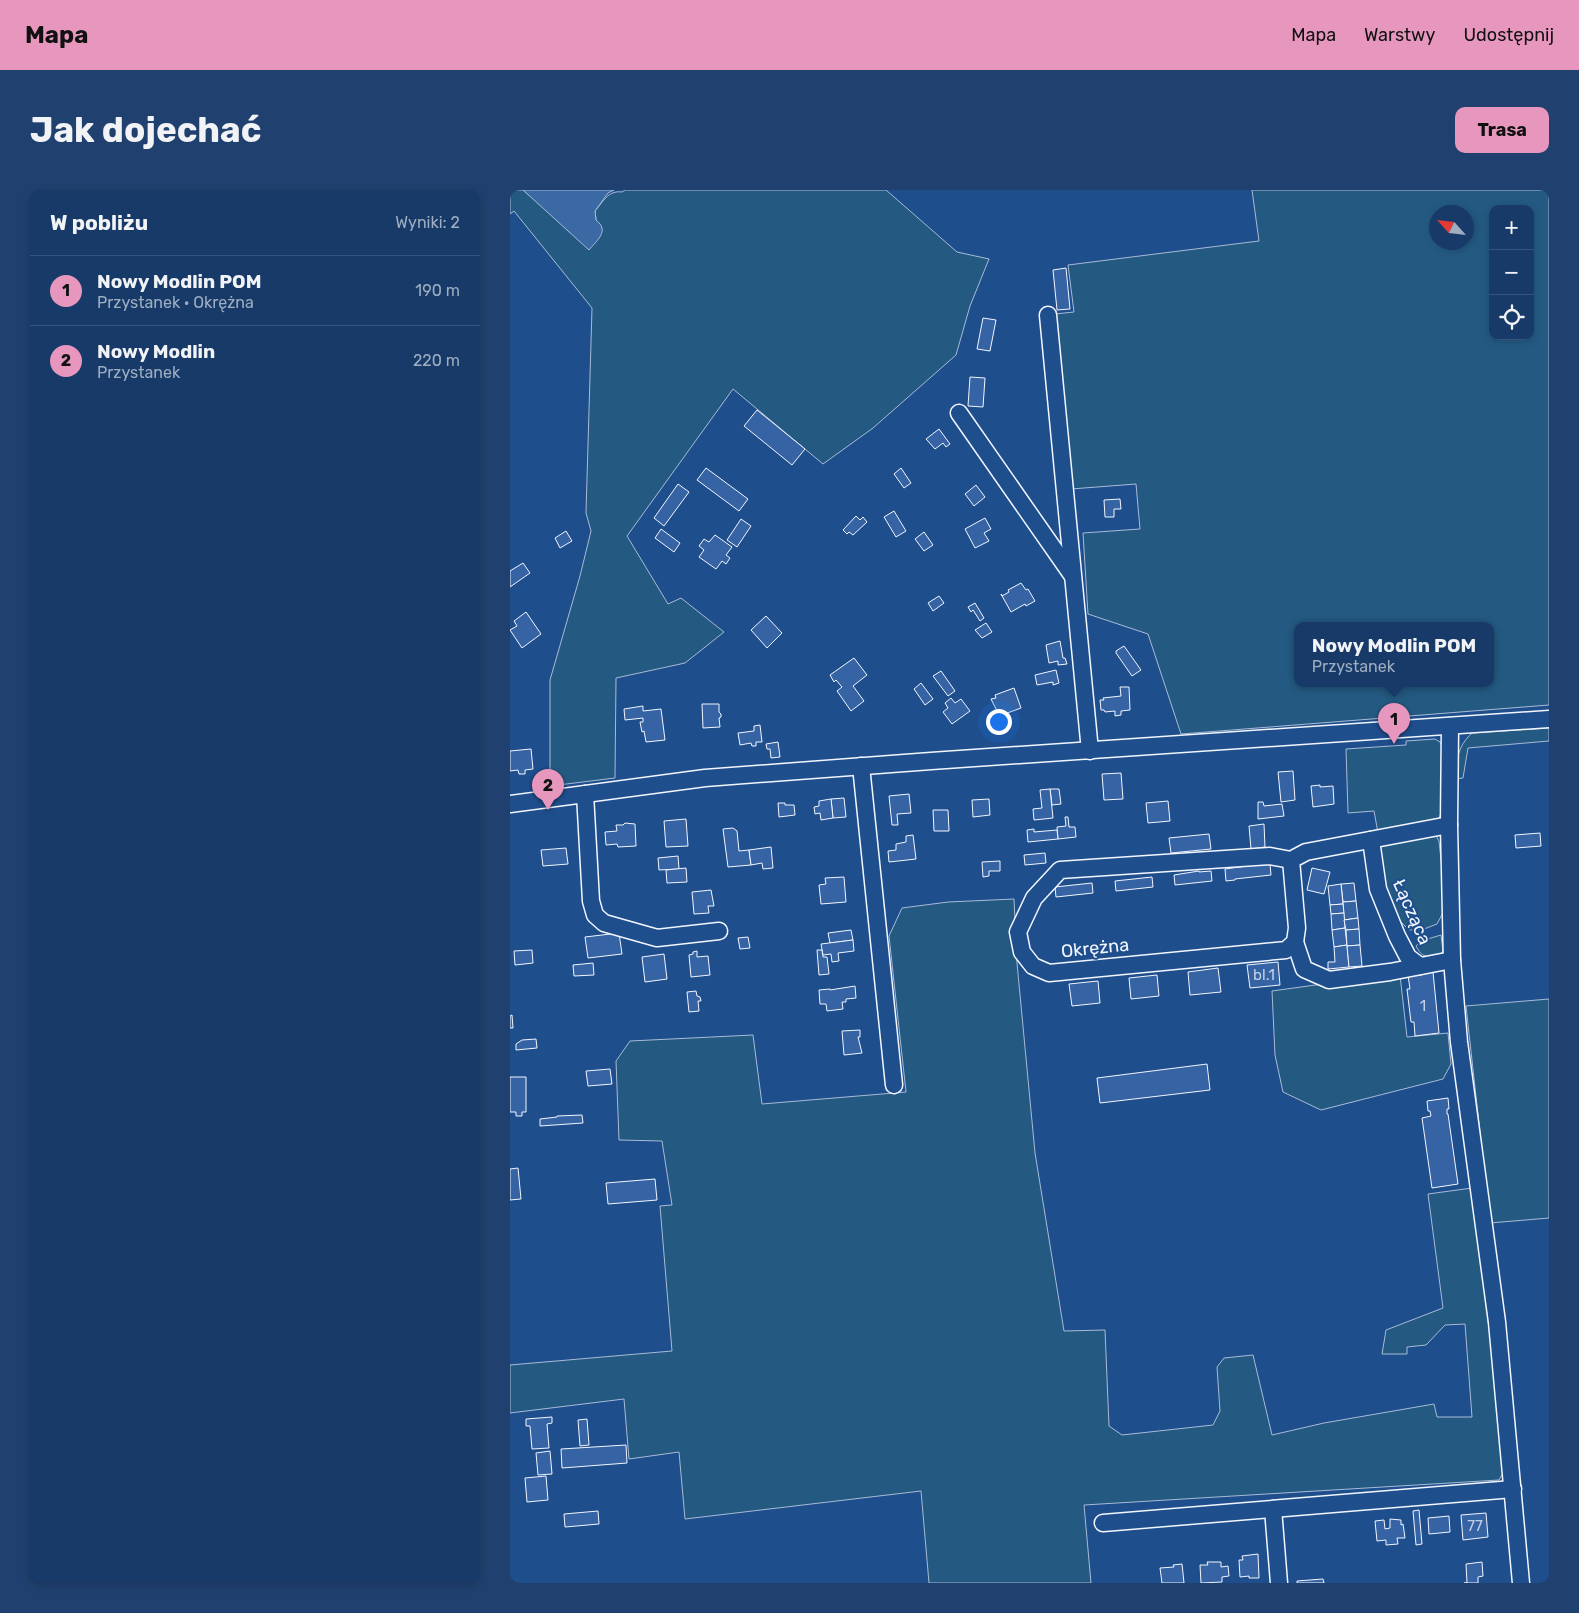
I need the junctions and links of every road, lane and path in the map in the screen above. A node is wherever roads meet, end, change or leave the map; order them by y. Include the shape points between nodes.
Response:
1 (1048, 315) dead end
2 (959, 413) dead end
3 (1073, 576) junction
4 (1549, 719) edge
5 (1450, 726) junction
6 (1090, 751) junction
7 (861, 766) junction
8 (585, 794) junction
9 (510, 804) edge
10 (1449, 825) junction
11 (1371, 840) junction
12 (1292, 860) junction
13 (719, 931) dead end
14 (1295, 942) junction
15 (1452, 960) junction
16 (1420, 966) junction
17 (894, 1085) dead end
18 (1513, 1488) junction
19 (1273, 1509) junction
20 (1103, 1523) dead end
21 (1279, 1583) edge
22 (1521, 1583) edge

1 - 3 street
2 - 3 street
3 - 6 street
4 - 5 street
5 - 6 street
5 - 10 street
6 - 7 street
7 - 8 street via 705,778
7 - 17 street
8 - 9 street
8 - 13 street via 591,901 595,915 604,923 657,938
10 - 11 street
10 - 15 street
11 - 12 street via 1306,852
11 - 16 street, Łącząca via 1378,890 1408,956
12 - 14 street via 1297,928
12 - 14 street, Okrężna via 1270,856 1060,870 1034,898 1018,932 1022,952 1033,966 1050,973 1286,950
14 - 16 street via 1304,969 1329,980
15 - 16 street
15 - 18 street via 1459,1042 1497,1322
18 - 19 street
18 - 22 street
19 - 20 street
19 - 21 street

